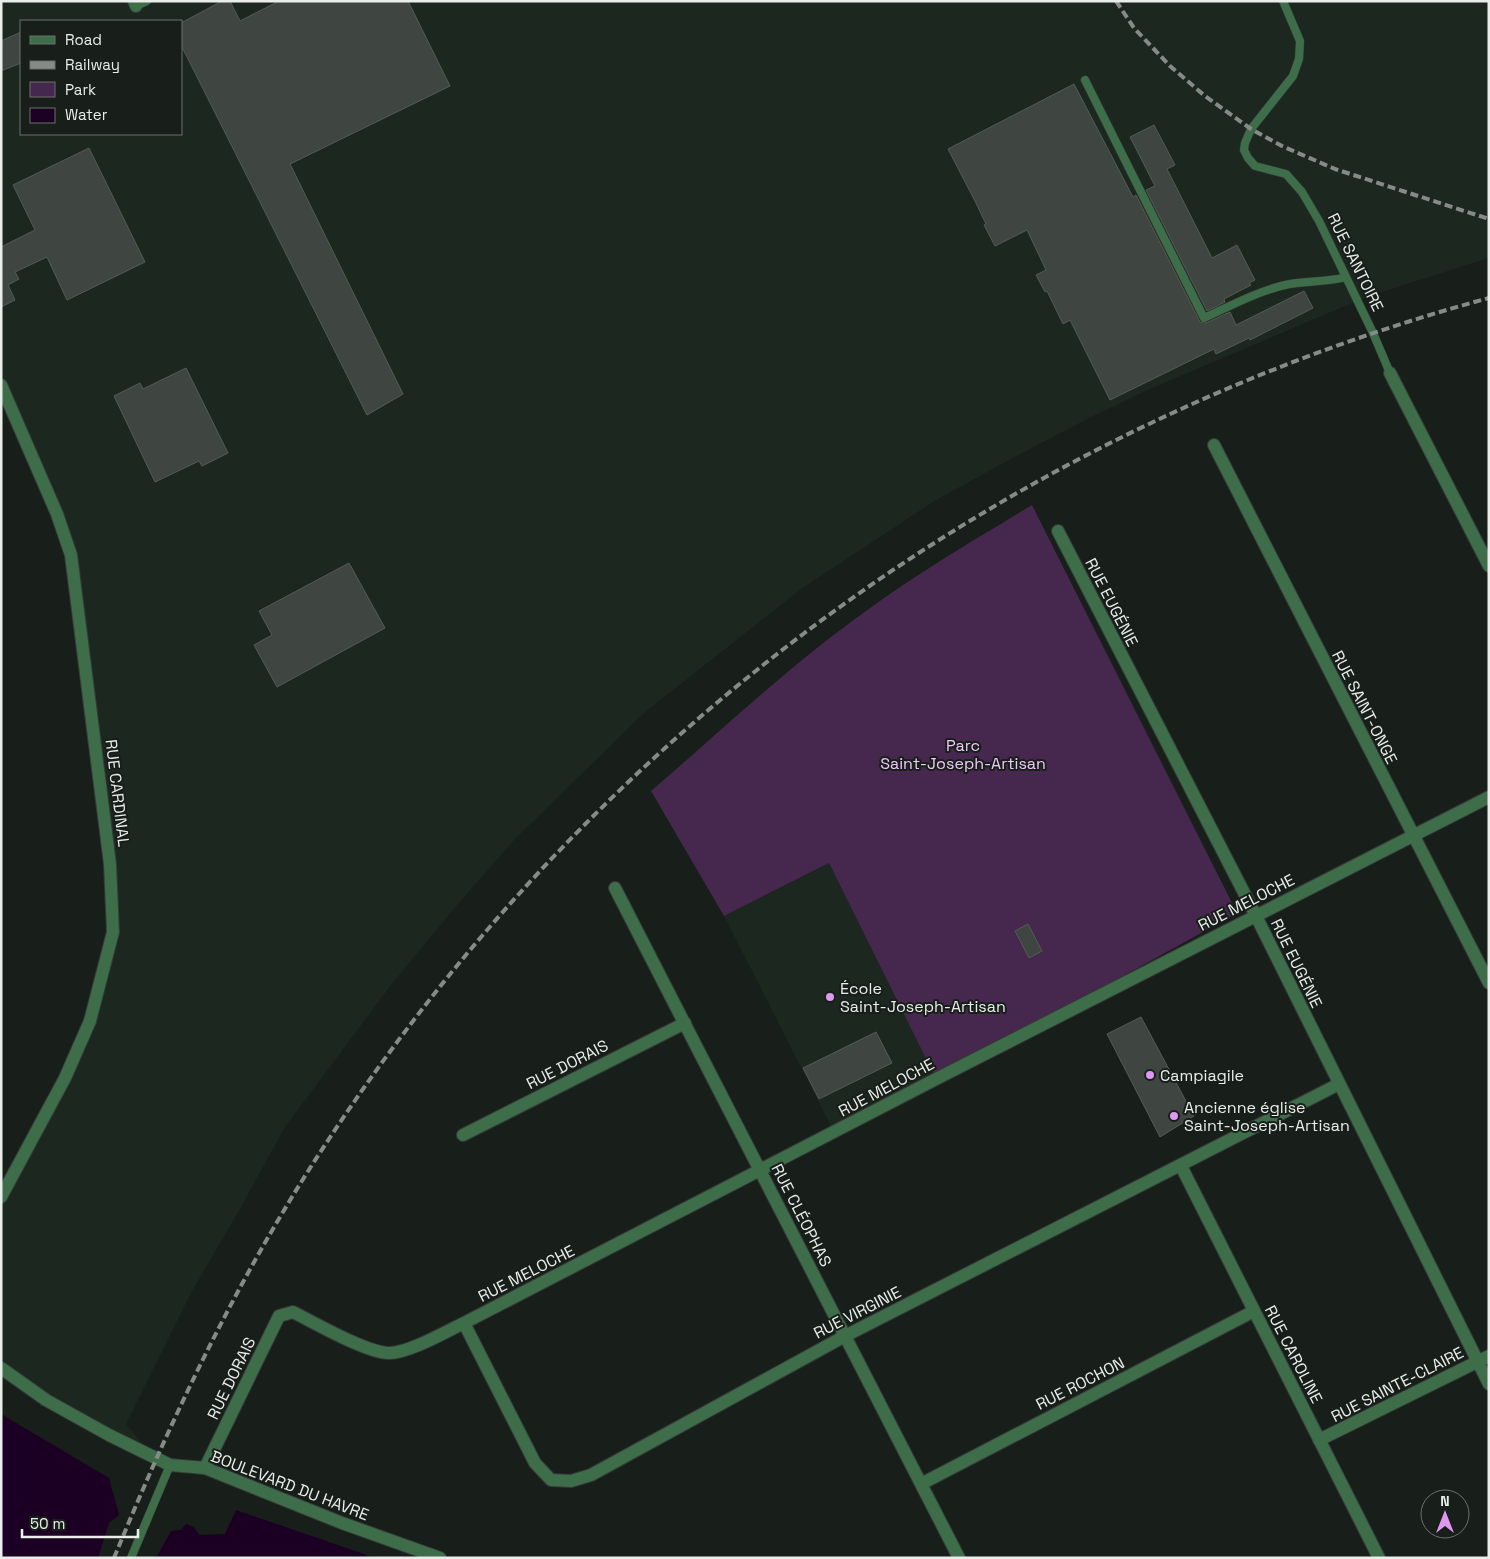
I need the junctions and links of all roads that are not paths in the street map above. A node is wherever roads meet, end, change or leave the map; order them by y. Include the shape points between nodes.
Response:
1 (1284, 1) edge
2 (1085, 80) dead end
3 (1346, 277) junction
4 (1390, 373) joint
5 (1, 385) edge
6 (1214, 445) dead end
7 (1058, 532) dead end
8 (1489, 566) edge
9 (1489, 797) edge
10 (1412, 836) junction
11 (615, 888) dead end
12 (1256, 916) junction
13 (1489, 983) edge
14 (685, 1023) junction
15 (1340, 1084) junction
16 (463, 1135) dead end
17 (1181, 1166) junction
18 (760, 1170) junction
19 (1, 1197) edge
20 (1254, 1311) junction
21 (293, 1312) joint
22 (464, 1323) junction
23 (845, 1336) junction
24 (1483, 1359) edge
25 (1, 1368) edge
26 (1489, 1384) edge
27 (1319, 1440) junction
28 (170, 1466) junction
29 (206, 1468) junction
30 (921, 1484) junction
31 (132, 1558) edge
32 (440, 1558) edge
33 (959, 1558) edge
34 (1379, 1558) edge

1 - 3 lane, RUE SANTOIRE via 1300,41 1299,59 1293,76 1252,129 1244,150 1255,166 1286,174 1293,180 1319,221
2 - 3 lane via 1204,318 1265,291 1299,282
3 - 4 lane, RUE SANTOIRE
4 - 8 street, RUE SANTOIRE
5 - 19 street, RUE CARDINAL via 57,514 71,555 110,864 114,932 90,1021 65,1078
6 - 10 street, RUE SAINT-ONGE
7 - 12 street, RUE EUGÉNIE
9 - 10 street, RUE MELOCHE
10 - 12 street, RUE MELOCHE
10 - 13 street, RUE SAINT-ONGE
11 - 14 street, RUE CLÉOPHAS
12 - 15 street, RUE EUGÉNIE
12 - 18 street, RUE MELOCHE
14 - 16 street, RUE DORAIS
14 - 18 street, RUE CLÉOPHAS
15 - 17 street, RUE VIRGINIE
15 - 24 street, RUE EUGÉNIE
17 - 20 street, RUE CAROLINE
17 - 23 street, RUE VIRGINIE
18 - 22 street, RUE MELOCHE
18 - 23 street, RUE CLÉOPHAS
20 - 27 street, RUE CAROLINE
20 - 30 street, RUE ROCHON
21 - 22 street, RUE MELOCHE via 368,1348 388,1353 407,1349
21 - 29 street, RUE DORAIS via 279,1316
22 - 23 street, RUE VIRGINIE via 535,1463 551,1480 572,1481 591,1475
23 - 30 street, RUE CLÉOPHAS
24 - 26 street, RUE EUGÉNIE
24 - 27 street, RUE SAINTE-CLAIRE
25 - 28 street, BOULEVARD DU HAVRE via 46,1400
27 - 34 street, RUE CAROLINE
28 - 29 street, BOULEVARD DU HAVRE
28 - 31 lane
29 - 32 street, BOULEVARD DU HAVRE via 342,1523
30 - 33 street, RUE CLÉOPHAS

